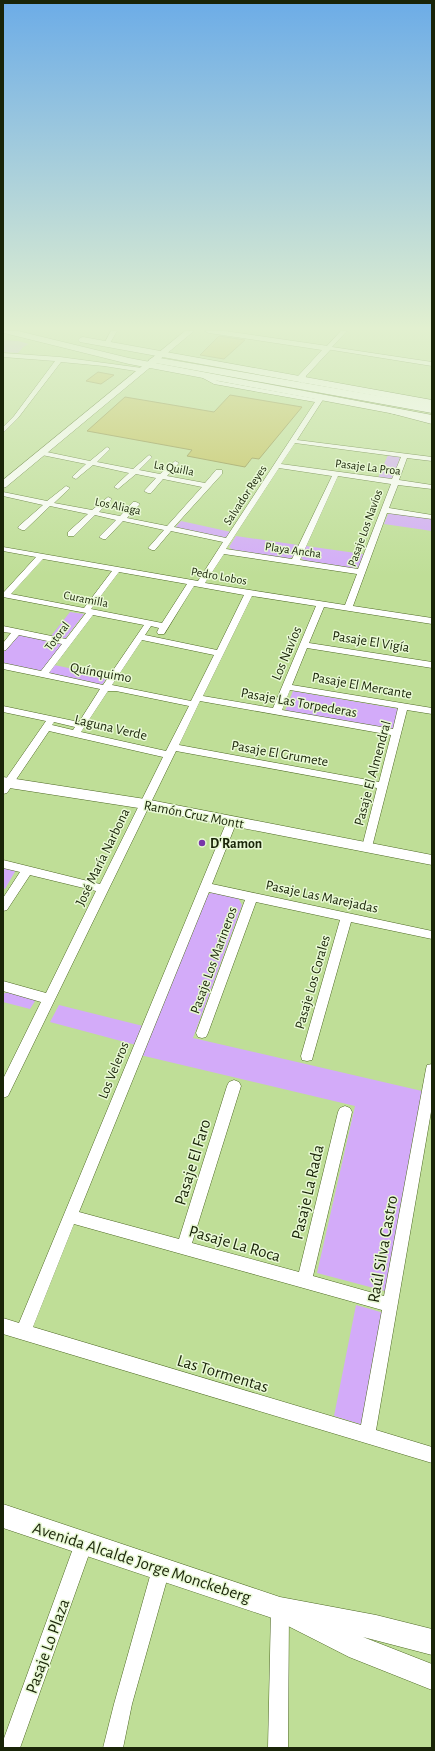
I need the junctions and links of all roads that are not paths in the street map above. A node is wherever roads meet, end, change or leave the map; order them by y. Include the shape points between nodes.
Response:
1 (19, 413) edge
2 (91, 413) edge
3 (311, 413) edge
4 (395, 413) edge
5 (403, 413) edge
6 (432, 418) edge
7 (432, 422) edge
8 (3, 431) edge
9 (293, 442) junction
10 (107, 449) dead end
11 (42, 453) junction
12 (405, 455) junction
13 (149, 457) dead end
14 (432, 459) edge
15 (92, 463) junction
16 (175, 463) dead end
17 (277, 466) junction
18 (134, 471) junction
19 (219, 472) dead end
20 (336, 474) junction
21 (76, 477) dead end
22 (161, 477) junction
23 (395, 482) junction
24 (3, 485) edge
25 (207, 486) junction
26 (118, 487) dead end
27 (432, 487) edge
28 (66, 488) dead end
29 (148, 490) dead end
30 (3, 494) edge
31 (108, 499) dead end
32 (49, 504) junction
33 (136, 504) dead end
34 (384, 510) junction
35 (94, 513) junction
36 (432, 517) edge
37 (121, 519) junction
38 (22, 528) dead end
39 (170, 529) junction
40 (72, 534) dead end
41 (103, 537) dead end
42 (228, 541) junction
43 (152, 548) dead end
44 (3, 549) edge
45 (222, 551) junction
46 (41, 556) junction
47 (295, 562) junction
48 (117, 570) junction
49 (362, 572) junction
50 (196, 584) junction
51 (3, 586) edge
52 (13, 588) junction
53 (249, 593) junction
54 (5, 595) edge
55 (322, 604) junction
56 (348, 608) junction
57 (88, 611) junction
58 (432, 611) edge
59 (431, 620) edge
60 (150, 623) junction
61 (164, 626) junction
62 (3, 629) edge
63 (17, 632) junction
64 (140, 638) junction
65 (155, 640) junction
66 (68, 642) junction
67 (305, 645) junction
68 (3, 648) edge
69 (219, 653) junction
70 (432, 665) edge
71 (4, 667) edge
72 (43, 675) junction
73 (287, 687) junction
74 (106, 688) junction
75 (195, 701) junction
76 (404, 707) junction
77 (3, 709) edge
78 (276, 712) junction
79 (432, 712) edge
80 (49, 723) junction
81 (80, 725) junction
82 (397, 733) junction
83 (75, 734) junction
84 (171, 751) junction
85 (5, 785) edge
86 (383, 786) junction
87 (145, 804) junction
88 (232, 821) junction
89 (367, 847) junction
90 (432, 860) edge
91 (3, 864) edge
92 (27, 870) junction
93 (205, 887) junction
94 (103, 889) junction
95 (7, 894) edge
96 (252, 897) junction
97 (3, 907) edge
98 (347, 917) junction
99 (432, 935) edge
100 (3, 986) edge
101 (49, 999) junction
102 (202, 1033) dead end
103 (307, 1056) dead end
104 (432, 1069) edge
105 (234, 1086) dead end
106 (3, 1092) edge
107 (429, 1103) edge
108 (345, 1112) dead end
109 (70, 1216) junction
110 (184, 1247) junction
111 (304, 1281) junction
112 (390, 1305) junction
113 (3, 1326) edge
114 (23, 1332) junction
115 (367, 1436) junction
116 (432, 1455) edge
117 (3, 1516) edge
118 (84, 1543) junction
119 (161, 1569) junction
120 (280, 1609) junction
121 (432, 1642) edge
122 (432, 1677) edge
123 (10, 1748) edge
124 (113, 1748) edge
125 (278, 1748) edge

1 - 8 street
2 - 11 main road
3 - 9 street, Salvador Reyes
4 - 7 street
5 - 6 main road
9 - 12 street
9 - 17 street, Salvador Reyes
10 - 15 street
11 - 15 street, La Quilla
11 - 24 main road
12 - 14 street
12 - 23 street, Pasaje Los Navíos
13 - 18 street
15 - 18 street, La Quilla
15 - 21 street
16 - 22 street
17 - 20 street, Pasaje La Proa
17 - 42 street, Salvador Reyes
18 - 22 street, La Quilla
18 - 26 street
19 - 25 street
20 - 23 street, Pasaje La Proa
20 - 47 street
22 - 25 street, La Quilla
22 - 29 street
23 - 27 street, Pasaje La Proa
23 - 34 street, Pasaje Los Navíos
25 - 39 street
28 - 32 street
30 - 32 street, Los Aliaga
31 - 35 street
32 - 35 street, Los Aliaga
32 - 38 street
33 - 37 street
34 - 36 street
34 - 49 street, Pasaje Los Navíos
35 - 37 street, Los Aliaga
35 - 40 street
37 - 39 street, Los Aliaga
37 - 41 street
39 - 42 street, Los Aliaga
39 - 43 street
42 - 45 street, Salvador Reyes
44 - 46 street, Pedro Lobos
45 - 47 street, Playa Ancha
45 - 50 street, Salvador Reyes
46 - 48 street, Pedro Lobos
46 - 52 street
47 - 49 street, Playa Ancha
48 - 50 street, Pedro Lobos
48 - 57 street, Totoral
49 - 56 street, Pasaje Los Navíos
50 - 53 street, Pedro Lobos
50 - 61 street, Salvador Reyes
51 - 52 street
52 - 54 street
53 - 55 street, Pedro Lobos
53 - 69 street, José María Narbona
54 - 57 street, Curamilla
55 - 56 street, Pedro Lobos
55 - 67 street, Los Navíos
56 - 59 street, Pedro Lobos
57 - 60 street, Curamilla
57 - 66 street, Totoral
58 - 59 street
60 - 61 street, Curamilla
60 - 64 street
61 - 65 street, Salvador Reyes
62 - 63 street, Quínquimo
63 - 66 street, Quínquimo
63 - 68 street
64 - 65 street
64 - 74 street
65 - 69 street
66 - 72 street, Totoral
67 - 70 street, Pasaje El Vigía
67 - 73 street, Los Navíos
69 - 75 street, José María Narbona
71 - 72 street, Quínquimo
72 - 74 street, Quínquimo
73 - 76 street, Pasaje El Mercante
73 - 78 street, Los Navíos
74 - 75 street, Quínquimo
74 - 81 street
75 - 78 street, Pasaje Las Torpederas
75 - 84 street, José María Narbona
76 - 79 street, Pasaje El Mercante
76 - 82 street, Pasaje El Almendral
77 - 80 street, Laguna Verde
78 - 82 street, Pasaje Las Torpederas
80 - 81 street, Laguna Verde
80 - 83 street, Laguna Verde
80 - 85 street
81 - 83 street
82 - 86 street, Pasaje El Almendral
83 - 84 street, Laguna Verde
84 - 86 street, Pasaje El Grumete
84 - 87 street, José María Narbona
85 - 87 main road, Ramón Cruz Montt
86 - 89 street, Pasaje El Almendral
87 - 88 main road, Ramón Cruz Montt
87 - 94 street, José María Narbona
88 - 89 main road, Ramón Cruz Montt
88 - 93 street, Los Veleros
89 - 90 main road, Ramón Cruz Montt
91 - 92 street
92 - 94 street
92 - 95 street
93 - 96 street, Pasaje Las Marejadas
93 - 109 street, Los Veleros
94 - 101 street, José María Narbona
95 - 97 street
96 - 98 street, Pasaje Las Marejadas
96 - 102 street, Pasaje Los Marineros
98 - 99 street, Pasaje Las Marejadas
98 - 103 street, Pasaje Los Corales
100 - 101 street
101 - 106 street, José María Narbona
104 - 107 street, Raúl Silva Castro
105 - 110 street, Pasaje El Faro
107 - 112 street, Raúl Silva Castro
108 - 111 street, Pasaje La Rada
109 - 110 street, Pasaje La Roca
109 - 114 street, Los Veleros
110 - 111 street, Pasaje La Roca
111 - 112 street, Pasaje La Roca
112 - 115 street, Raúl Silva Castro
113 - 114 street, Las Tormentas
114 - 115 street, Las Tormentas
115 - 116 street, Las Tormentas
117 - 118 main road, Avenida Alcalde Jorge Monckeberg
118 - 119 main road, Avenida Alcalde Jorge Monckeberg
118 - 123 street, Pasaje Lo Plaza
119 - 120 main road, Avenida Alcalde Jorge Monckeberg
119 - 124 street
120 - 121 main road, Avenida Alcalde Jorge Monckeberg via 376,1627
120 - 122 main road, Avenida Alcalde Jorge Monckeberg via 358,1648
120 - 125 street

